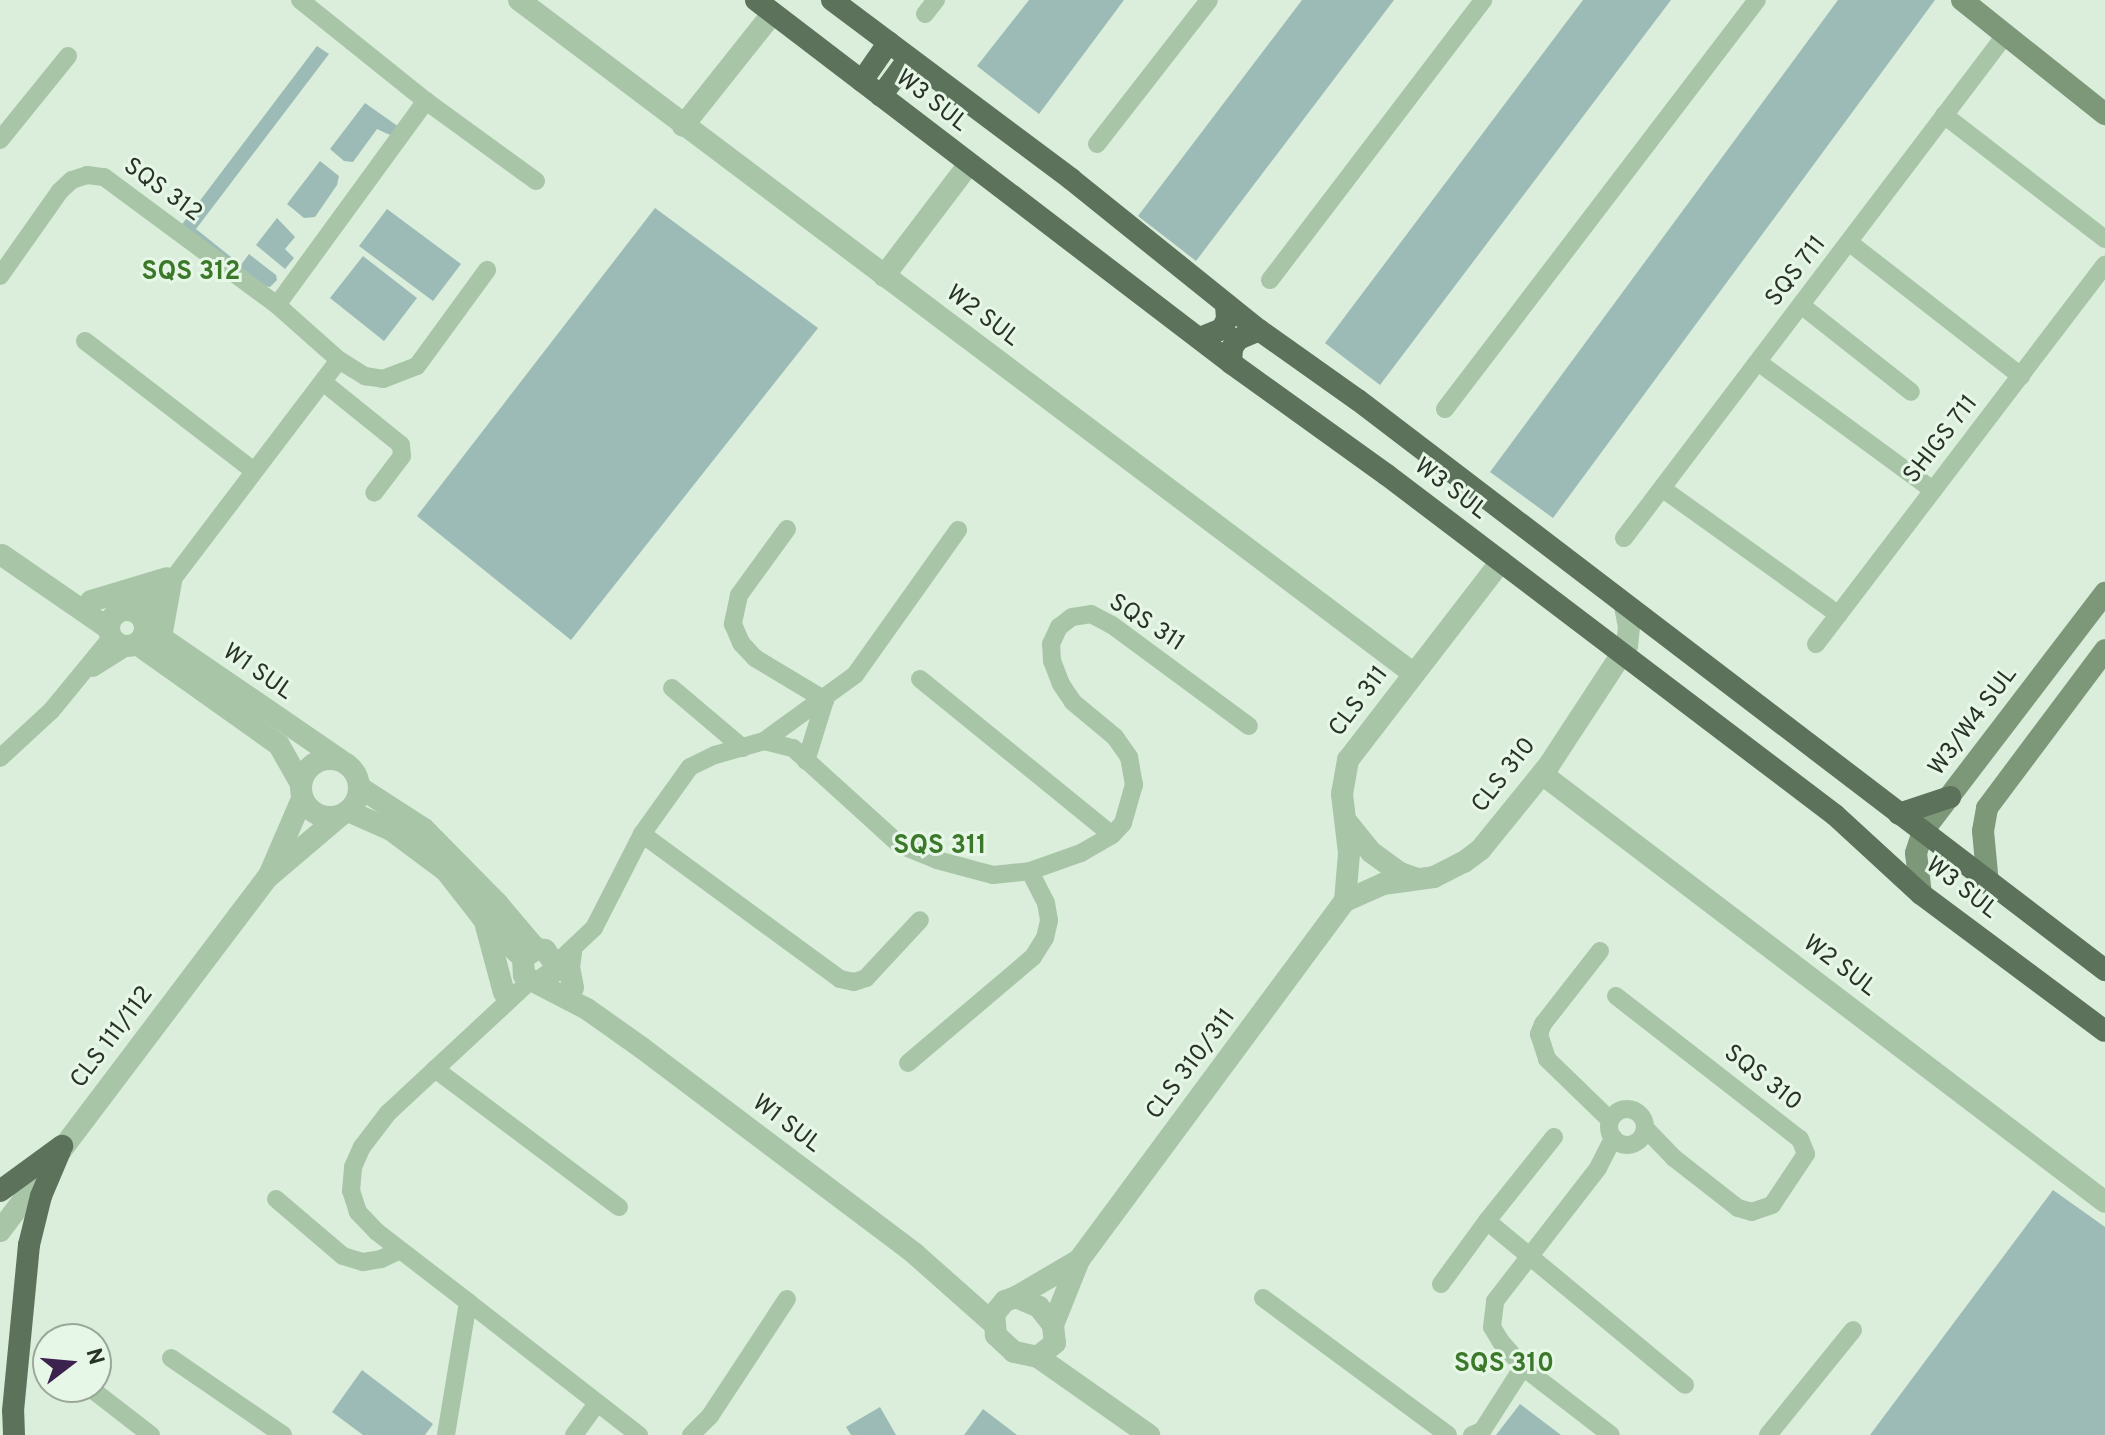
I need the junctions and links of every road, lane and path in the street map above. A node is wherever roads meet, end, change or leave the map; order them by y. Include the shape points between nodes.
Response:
1 (300, 0) edge
2 (519, 0) edge
3 (832, 0) edge
4 (1209, 0) edge
5 (1483, 0) edge
6 (1757, 0) edge
7 (1962, 0) edge
8 (765, 6) edge
9 (2006, 34) junction
10 (889, 42) junction
11 (68, 56) dead end
12 (909, 58) junction
13 (862, 81) junction
14 (881, 96) junction
15 (426, 101) junction
16 (2105, 114) edge
17 (1944, 115) junction
18 (683, 126) junction
19 (0, 140) edge
20 (1097, 144) dead end
21 (969, 164) junction
22 (536, 181) dead end
23 (2105, 239) edge
24 (1850, 243) junction
25 (2105, 265) edge
26 (487, 270) dead end
27 (0, 276) edge
28 (884, 276) junction
29 (1270, 280) dead end
30 (1226, 304) junction
31 (277, 305) junction
32 (1801, 305) junction
33 (1259, 330) junction
34 (1200, 338) junction
35 (85, 341) dead end
36 (339, 360) junction
37 (1758, 362) junction
38 (1231, 363) junction
39 (2021, 376) junction
40 (323, 382) junction
41 (1911, 392) dead end
42 (1445, 409) dead end
43 (254, 471) junction
44 (1663, 489) junction
45 (1933, 490) junction
46 (374, 493) dead end
47 (787, 529) dead end
48 (958, 530) dead end
49 (1624, 538) dead end
50 (2, 555) dead end
51 (1501, 561) junction
52 (172, 576) junction
53 (2105, 593) edge
54 (61, 594) junction
55 (91, 601) junction
56 (1625, 606) junction
57 (1839, 615) junction
58 (131, 629) junction
59 (1816, 644) dead end
60 (2065, 646) junction
61 (2105, 650) edge
62 (1622, 655) junction
63 (2091, 669) junction
64 (1414, 674) junction
65 (920, 679) dead end
66 (672, 688) dead end
67 (825, 700) junction
68 (1249, 726) dead end
69 (764, 741) junction
70 (743, 748) junction
71 (0, 758) edge
72 (340, 760) junction
73 (806, 761) junction
74 (1542, 774) junction
75 (359, 787) junction
76 (302, 791) junction
77 (1950, 797) junction
78 (344, 813) junction
79 (1899, 814) junction
80 (1342, 815) junction
81 (1923, 831) junction
82 (642, 834) junction
83 (1112, 835) junction
84 (1030, 871) junction
85 (268, 877) junction
86 (1418, 880) junction
87 (1988, 884) junction
88 (1921, 894) junction
89 (1345, 901) junction
90 (920, 920) dead end
91 (485, 921) junction
92 (1600, 951) dead end
93 (545, 962) junction
94 (2105, 970) edge
95 (504, 993) junction
96 (1616, 996) dead end
97 (587, 1009) junction
98 (492, 1019) junction
99 (2105, 1031) edge
100 (908, 1063) dead end
101 (435, 1069) junction
102 (1626, 1130) junction
103 (1554, 1137) dead end
104 (63, 1147) junction
105 (0, 1191) edge
106 (276, 1199) dead end
107 (2105, 1202) edge
108 (619, 1207) dead end
109 (1487, 1221) junction
110 (0, 1231) edge
111 (400, 1250) junction
112 (1529, 1256) junction
113 (1079, 1260) junction
114 (1441, 1284) dead end
115 (951, 1285) junction
116 (1263, 1298) dead end
117 (787, 1299) dead end
118 (1010, 1299) junction
119 (468, 1302) junction
120 (993, 1323) junction
121 (1055, 1329) junction
122 (1853, 1330) dead end
123 (1038, 1357) junction
124 (171, 1358) dead end
125 (0, 1360) edge
126 (1523, 1367) junction
127 (0, 1381) edge
128 (1685, 1385) dead end
129 (1093, 1394) junction
130 (110, 1403) edge
131 (597, 1403) junction
132 (14, 1435) edge
133 (151, 1435) edge
134 (283, 1435) edge
135 (446, 1435) edge
136 (574, 1435) edge
137 (639, 1435) edge
138 (691, 1435) edge
139 (1149, 1435) edge
140 (1448, 1435) edge
141 (1472, 1435) edge
142 (1611, 1435) edge
143 (1768, 1435) edge

1 - 15 street
2 - 18 street, W2 SUL
3 - 10 main road, W3 SUL
4 - 20 street
5 - 29 street
6 - 42 street
7 - 9 main road
8 - 13 main road, W3 SUL
8 - 18 street
9 - 16 main road
9 - 17 street, SQS 711
10 - 12 main road, W3 SUL
10 - 13 main road
11 - 19 street
12 - 14 main road
12 - 30 main road, W3 SUL
13 - 14 main road, W3 SUL
14 - 21 main road, W3 SUL
15 - 22 street
15 - 31 street
17 - 23 street
17 - 24 street, SQS 711
18 - 28 street, W2 SUL
21 - 28 street
21 - 34 main road, W3 SUL
24 - 32 street, SQS 711
24 - 39 street
25 - 39 street, SHIGS 711
26 - 36 street, SQS 312 via 417,366 383,379 365,376
27 - 31 street, SQS 312 via 60,191 87,175 104,177
28 - 64 street, W2 SUL
30 - 33 main road, W3 SUL
30 - 34 main road via 1222,329
31 - 36 street, SQS 312
32 - 37 street, SQS 711
32 - 41 street
33 - 38 main road via 1238,339
33 - 56 main road, W3 SUL via 1348,392
34 - 38 main road, W3 SUL
35 - 43 street
36 - 40 street
37 - 44 street, SQS 711
37 - 45 street
38 - 51 main road, W3 SUL
39 - 45 street, SHIGS 711
40 - 43 street
40 - 46 street via 401,445 402,456
43 - 52 street
44 - 49 street, SQS 711
44 - 57 street
45 - 57 street, SHIGS 711
47 - 67 street via 739,595 733,624 755,658
48 - 67 street via 855,675
50 - 54 street, W1 SUL
51 - 62 main road, W3 SUL
51 - 64 street, CLS 311
52 - 55 street
52 - 58 street
52 - 58 street
53 - 60 main road, W3/W4 SUL
54 - 55 street, W1 SUL
54 - 58 street, W1 SUL
55 - 58 street, W1 SUL
56 - 62 street, CLS 310 via 1629,634
56 - 79 main road, W3 SUL
57 - 59 street, SHIGS 711
58 - 71 street
58 - 72 street, W1 SUL
58 - 76 street, W1 SUL via 279,745
60 - 63 main road
60 - 77 main road, W3/W4 SUL
61 - 63 main road
62 - 74 street, CLS 310
62 - 88 main road, W3 SUL via 1835,815
63 - 87 main road via 1987,808 1983,831
64 - 80 street, CLS 311 via 1348,760 1342,777
65 - 83 street
66 - 70 street
67 - 69 street
67 - 73 street
68 - 83 street, SQS 311 via 1091,614 1072,617 1059,627 1051,644 1061,684 1129,757 1134,785 1123,823
69 - 70 street
69 - 73 street via 793,748
70 - 82 street via 690,767
72 - 75 street
72 - 76 street via 319,760 304,774
73 - 84 street via 900,845 993,875
74 - 86 street, CLS 310 via 1481,849 1448,871
74 - 107 street, W2 SUL
75 - 78 street
75 - 93 street, W1 SUL via 424,829 497,903
76 - 78 street via 311,811 325,817
76 - 85 street, CLS 111/112
77 - 79 main road
77 - 81 main road, W3/W4 SUL
78 - 85 street, CLS 111/112
78 - 91 street, W1 SUL via 411,842 446,871
79 - 81 main road, W3 SUL
80 - 86 street via 1371,852
80 - 89 street, CLS 311 via 1349,875
81 - 87 main road, W3 SUL
81 - 88 main road via 1916,853
82 - 90 street via 840,979 866,978
82 - 93 street via 594,928
83 - 84 street via 1081,853
84 - 100 street via 1049,920 1033,957
85 - 104 street, CLS 111/112
86 - 89 street, CLS 310 via 1383,884
87 - 94 main road, W3 SUL
88 - 99 main road, W3 SUL
89 - 113 street, CLS 310/311
91 - 93 street, W1 SUL
91 - 95 street
92 - 102 street, SQS 310 via 1539,1034 1547,1059
93 - 95 street
93 - 97 street, W1 SUL
93 - 97 street, W1 SUL
93 - 98 street
95 - 98 street
96 - 102 street, SQS 310 via 1800,1139 1806,1149 1772,1205 1752,1212 1738,1208 1674,1158
97 - 115 street, W1 SUL
98 - 101 street
101 - 108 street
101 - 111 street via 388,1113 353,1167 351,1191 358,1212
102 - 112 street
103 - 109 street
104 - 105 main road
104 - 110 street, CLS 111/112
104 - 132 main road via 41,1196 29,1245
106 - 111 street via 343,1256 363,1262
109 - 112 street
109 - 114 street
111 - 119 street
112 - 126 street via 1491,1314 1501,1342
112 - 128 street
113 - 118 street, CLS 310/311
113 - 121 street, CLS 310/311
115 - 118 street, W1 SUL
115 - 120 street, W1 SUL
116 - 140 street
117 - 138 street via 710,1416
118 - 120 street via 994,1314
118 - 121 street via 1039,1307
119 - 131 street
119 - 135 street
120 - 123 street via 1004,1345
121 - 123 street via 1050,1349
121 - 129 street
122 - 143 street
123 - 129 street
124 - 134 street
125 - 127 main road
126 - 141 street via 1482,1431
126 - 142 street
129 - 139 street
130 - 133 street
131 - 136 street
131 - 137 street

